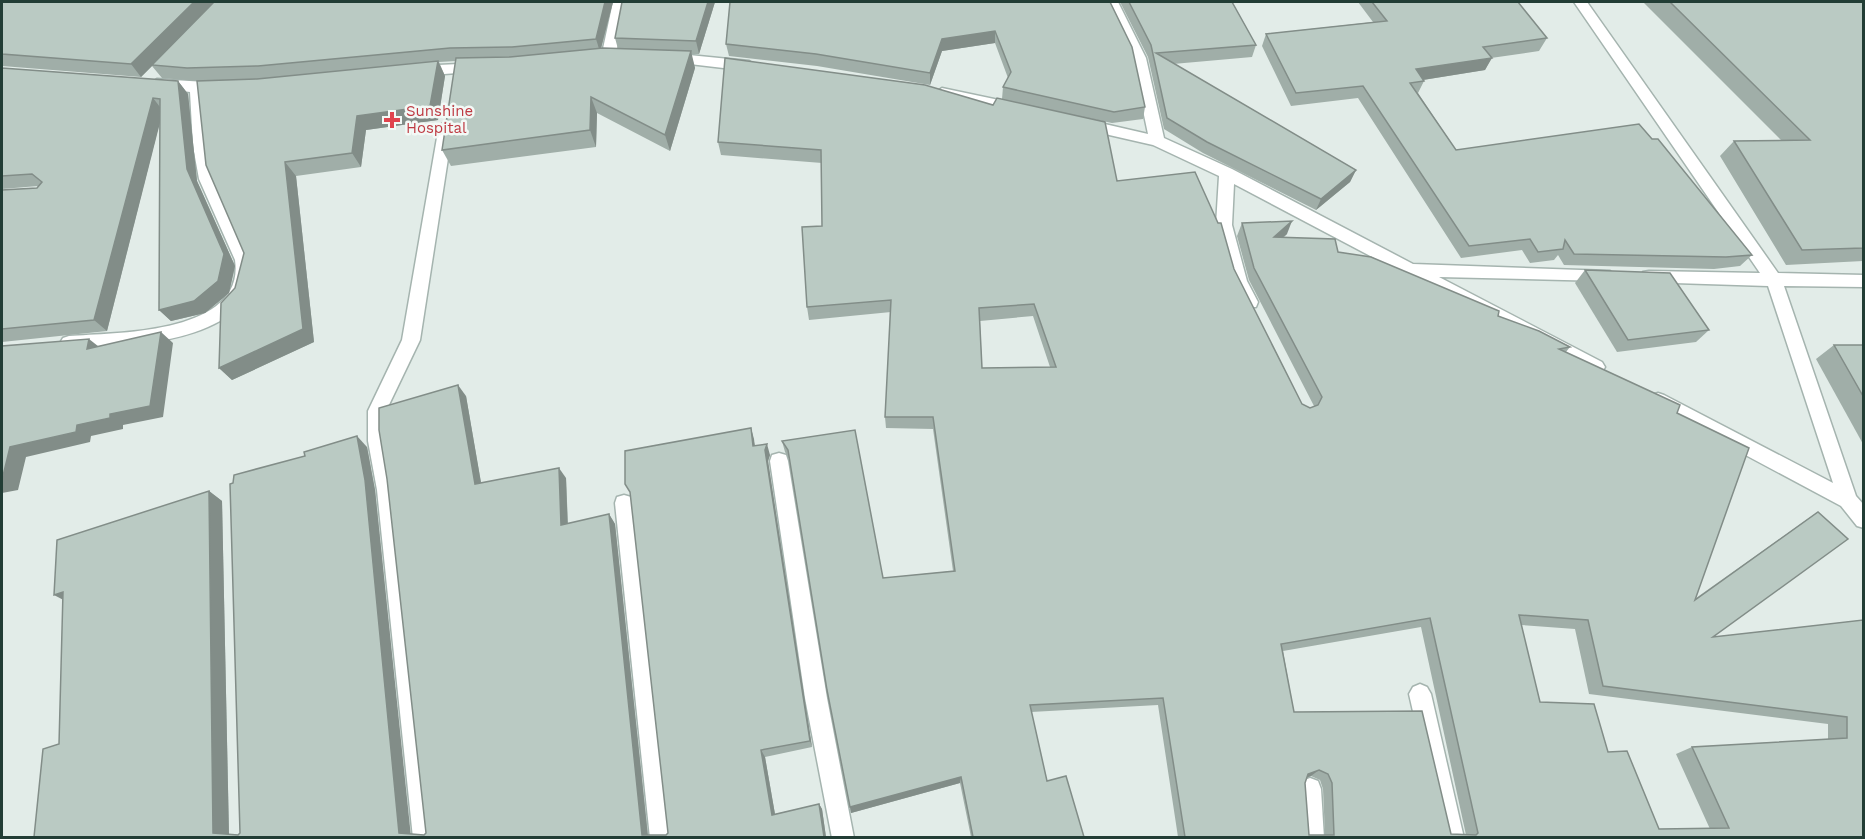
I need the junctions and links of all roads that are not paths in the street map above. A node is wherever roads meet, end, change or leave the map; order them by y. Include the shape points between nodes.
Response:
1 (620, 2) edge
2 (1112, 2) edge
3 (1580, 2) edge
4 (628, 58) edge
5 (658, 58) edge
6 (162, 66) edge
7 (763, 67) edge
8 (456, 68) junction
9 (497, 68) edge
10 (397, 73) edge
11 (232, 87) edge
12 (197, 88) junction
13 (452, 91) edge
14 (932, 92) edge
15 (1031, 112) edge
16 (448, 114) edge
17 (1064, 119) edge
18 (1157, 141) junction
19 (1227, 173) junction
20 (1411, 270) junction
21 (1774, 280) junction
22 (1863, 281) edge
23 (1255, 313) edge
24 (47, 345) edge
25 (1609, 374) edge
26 (1640, 390) edge
27 (779, 460) dead end
28 (1848, 500) junction
29 (624, 503) edge
30 (1863, 520) edge
31 (1420, 694) dead end
32 (1310, 789) edge
33 (424, 837) edge
34 (661, 837) edge
35 (843, 837) edge
36 (1313, 837) edge
37 (1452, 837) edge

1 - 4 street via 602,58
2 - 18 street via 1139,58
3 - 21 street
5 - 7 street
6 - 12 street via 146,83
8 - 9 street
8 - 10 street
8 - 13 street
11 - 12 street
12 - 24 street via 207,180 244,266 239,296 212,320 142,338
14 - 15 street
16 - 33 street via 411,340 377,411 377,441 386,490
17 - 18 street
18 - 19 street
19 - 20 street
19 - 23 street via 1224,225 1239,281
20 - 21 street
20 - 25 street
21 - 22 street
21 - 28 street
26 - 28 street
27 - 35 street via 816,698
28 - 30 street
29 - 34 street
31 - 37 street
32 - 36 street

